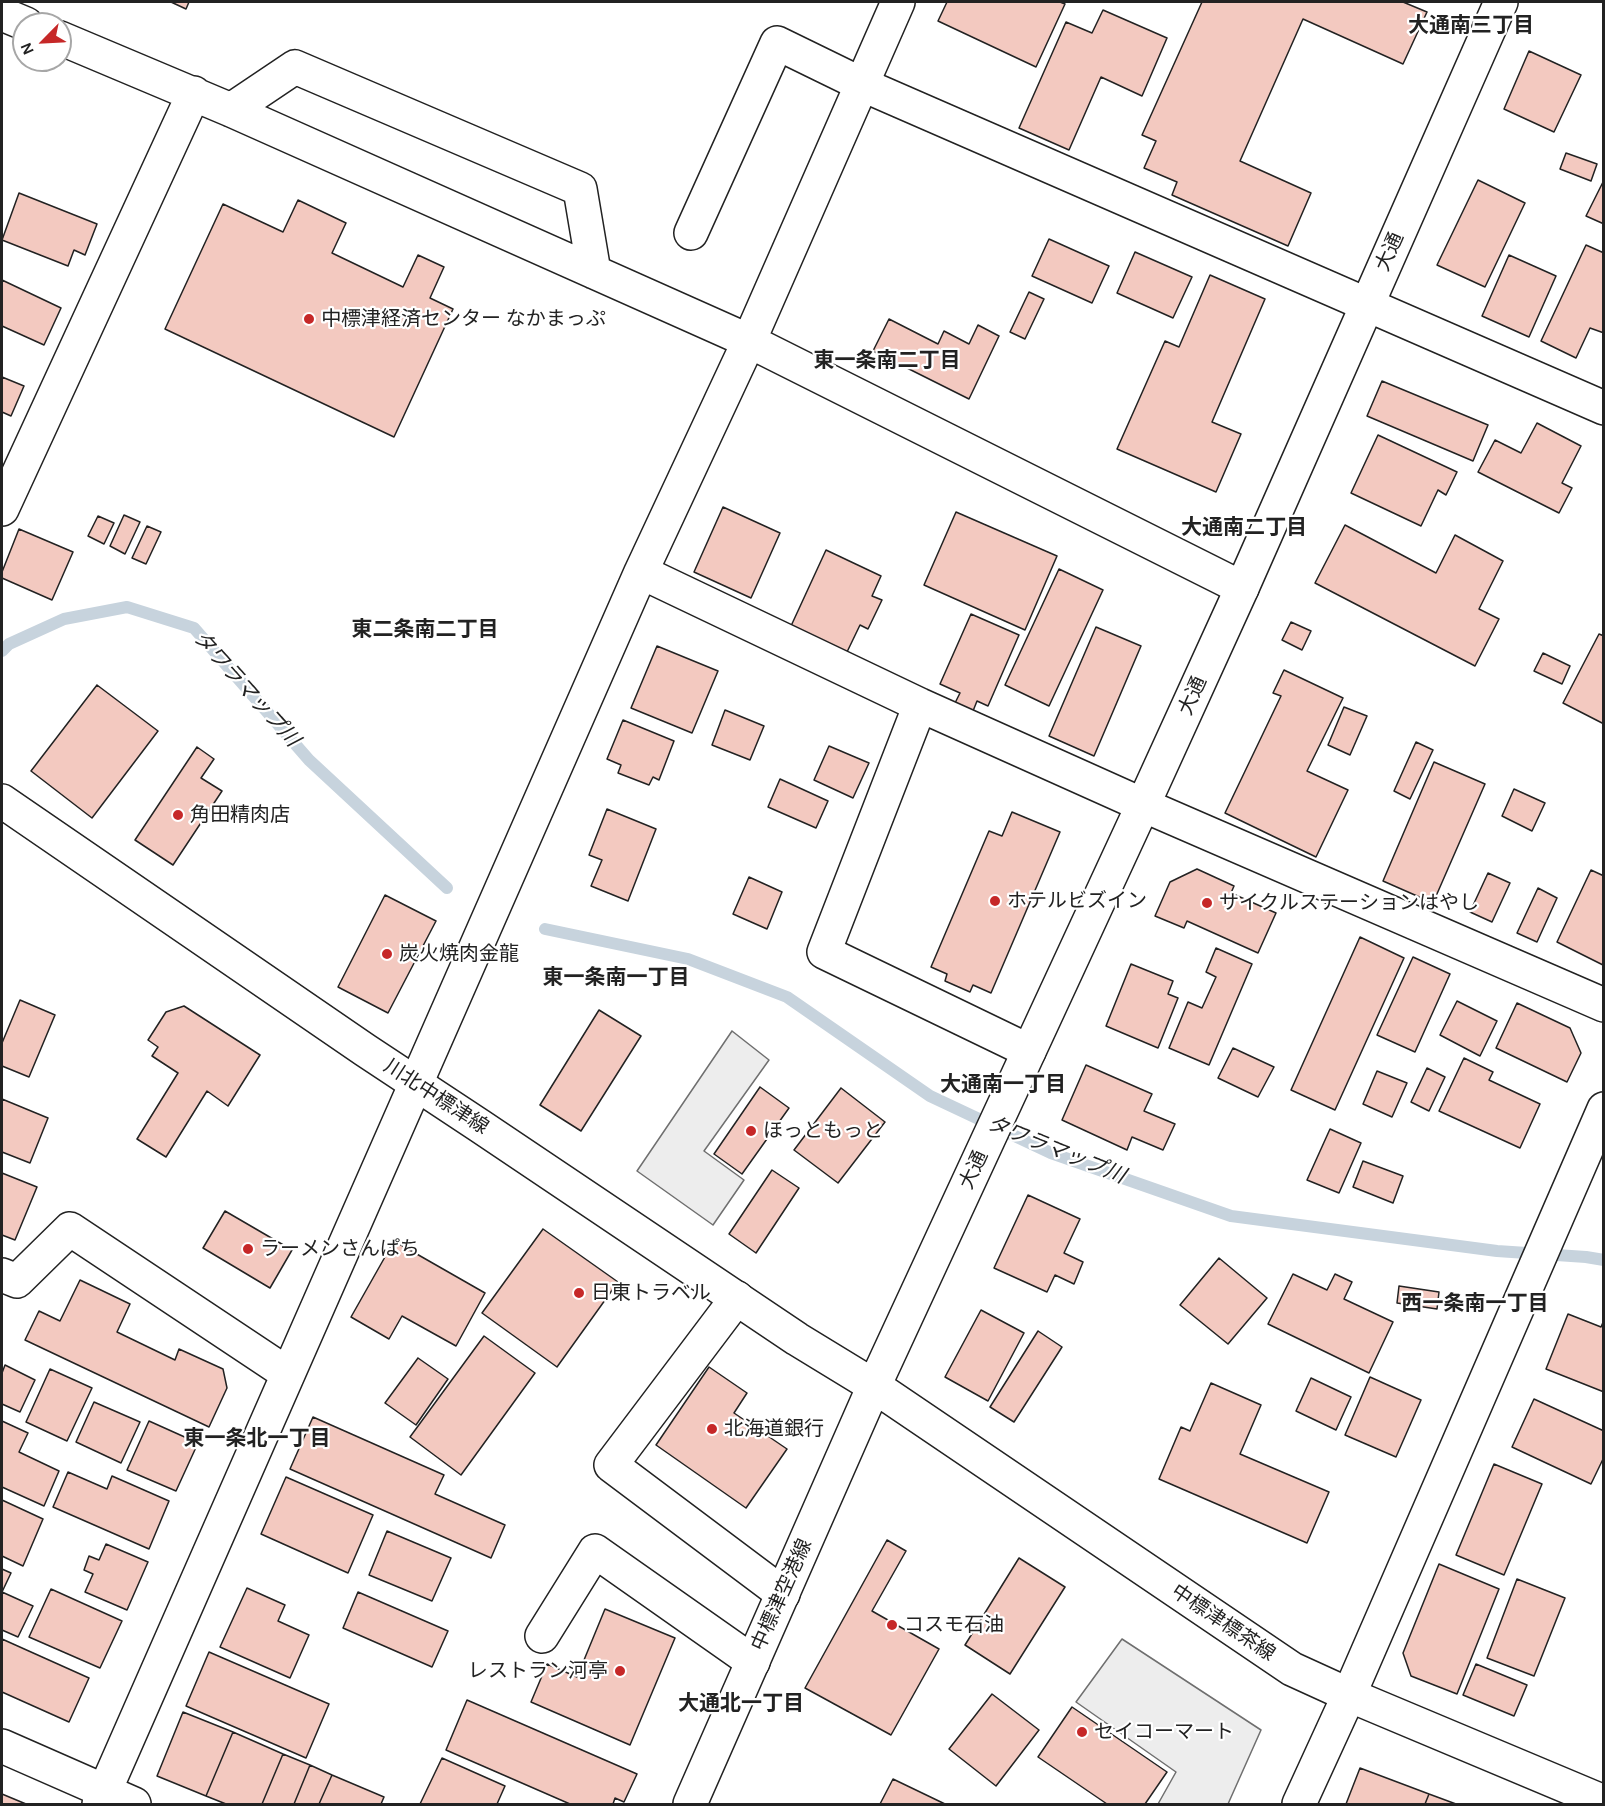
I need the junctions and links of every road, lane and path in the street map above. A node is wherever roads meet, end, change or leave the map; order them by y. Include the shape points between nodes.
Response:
1 (898, 2) edge
2 (1501, 2) edge
3 (72, 43) edge
4 (861, 84) junction
5 (194, 93) junction
6 (231, 110) junction
7 (691, 233) dead end
8 (594, 272) junction
9 (1366, 305) junction
10 (749, 341) junction
11 (1604, 408) edge
12 (2, 509) edge
13 (641, 572) junction
14 (1242, 588) junction
15 (920, 705) junction
16 (2, 801) edge
17 (1143, 805) junction
18 (1604, 1005) edge
19 (1029, 1051) junction
20 (417, 1085) junction
21 (1604, 1109) edge
22 (2, 1275) edge
23 (737, 1298) junction
24 (288, 1374) junction
25 (874, 1386) junction
26 (783, 1594) junction
27 (542, 1636) dead end
28 (753, 1662) junction
29 (1349, 1695) junction
30 (2, 1746) edge
31 (113, 1800) edge
32 (1604, 1802) edge
33 (690, 1804) edge
34 (1299, 1804) edge

1 - 4 street
2 - 9 street, 大通
3 - 5 street
4 - 7 street via 777,43
4 - 9 street
4 - 10 street
5 - 6 street
5 - 12 street
6 - 8 street
6 - 8 street via 295,67 580,189
8 - 10 street
9 - 11 street
9 - 14 street, 大通
10 - 13 street
10 - 14 street
13 - 15 street
13 - 20 street
14 - 17 street, 大通
15 - 17 street
15 - 19 street via 824,952
16 - 20 street, 川北中標津線
17 - 18 street
17 - 19 street, 大通
19 - 25 street, 大通
20 - 23 street, 川北中標津線
20 - 24 street
21 - 29 street
22 - 24 street via 16,1281 70,1229
23 - 25 street, 川北中標津線
23 - 26 street via 611,1465
24 - 31 street
25 - 26 street, 中標津空港線
25 - 29 street, 中標津標茶線 via 1292,1669
26 - 28 street, 中標津空港線
27 - 28 street via 595,1551
28 - 33 street, 中標津空港線
29 - 32 street, 中標津標茶線
29 - 34 street
30 - 31 street

